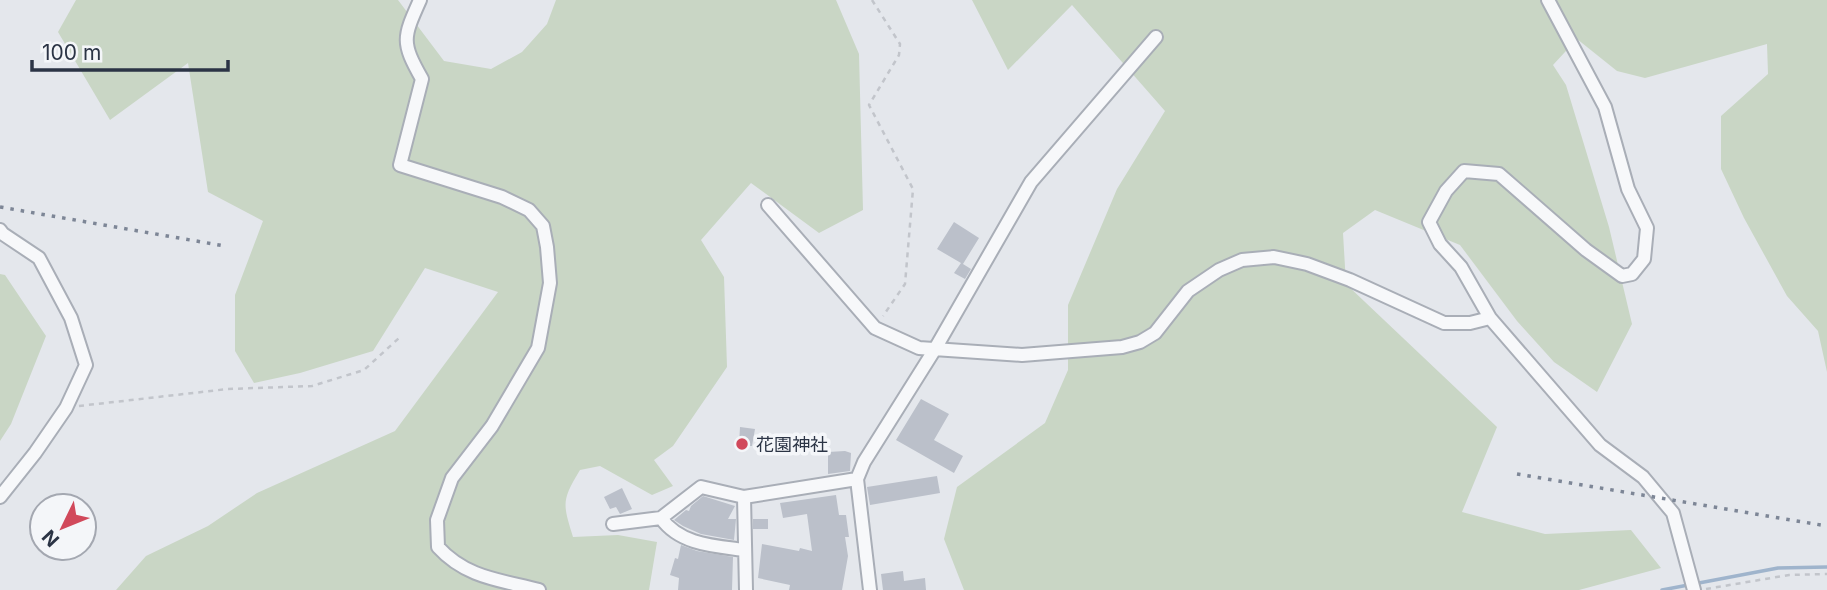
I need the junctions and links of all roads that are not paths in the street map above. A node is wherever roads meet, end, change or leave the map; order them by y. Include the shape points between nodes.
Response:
1 (420, 0) edge
2 (1548, 0) edge
3 (1156, 37) dead end
4 (768, 205) dead end
5 (0, 230) edge
6 (1490, 318) junction
7 (935, 349) junction
8 (857, 479) junction
9 (0, 497) edge
10 (744, 497) junction
11 (661, 518) junction
12 (612, 524) dead end
13 (745, 550) junction
14 (1695, 586) edge
15 (539, 590) edge
16 (746, 590) edge
17 (870, 590) edge

1 - 15 street via 407,30 408,54 422,79 400,165 529,210 543,226 550,284 538,348 492,426 452,478 437,520 438,547 467,571
2 - 6 street via 1605,107 1628,189 1647,228 1647,247 1632,274 1622,276 1499,174 1464,171 1446,191 1429,222
3 - 7 street via 1031,182
4 - 7 street via 875,328 919,348
5 - 9 street via 39,258 71,318 86,365 66,408
6 - 7 street via 1444,323 1350,280 1274,257 1242,260 1219,270 1188,290 1154,332 1131,345 1022,355
6 - 14 street via 1600,445 1643,477 1674,513
7 - 8 street
8 - 10 street
8 - 17 street
10 - 11 street via 701,487
10 - 13 street
11 - 12 street
11 - 13 street via 670,531 699,543
13 - 16 street

